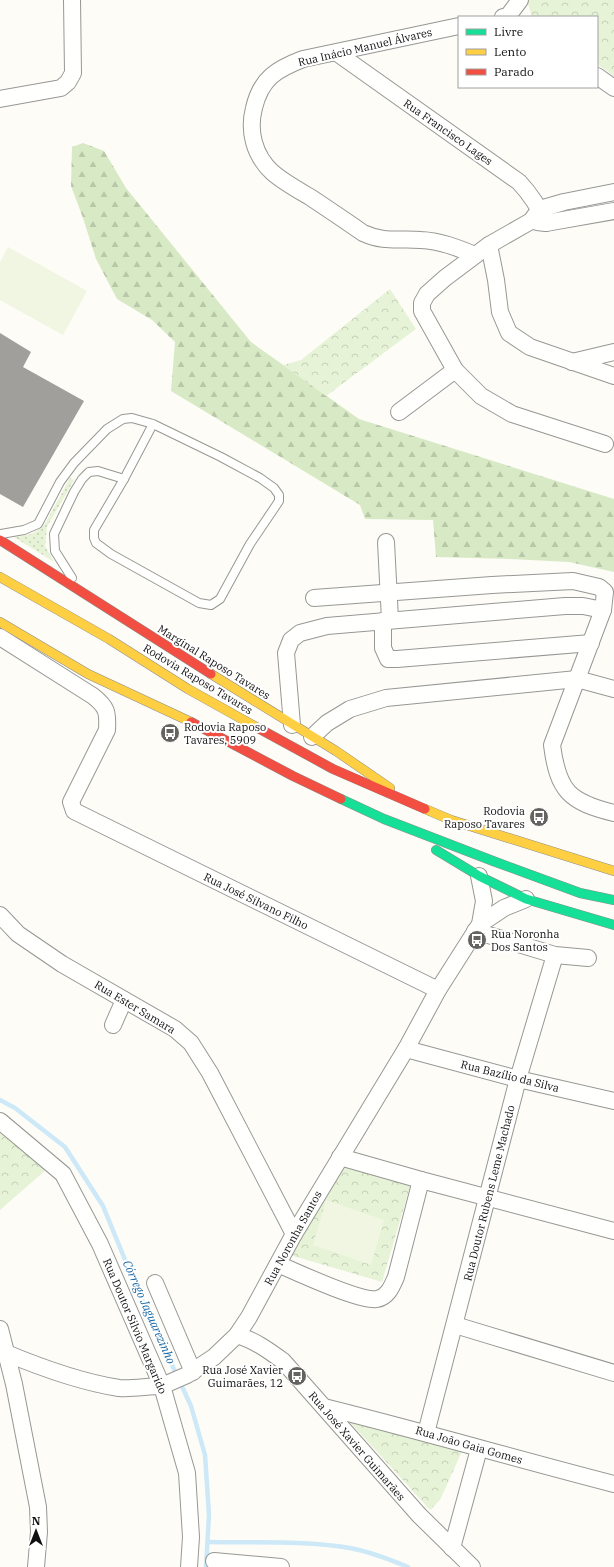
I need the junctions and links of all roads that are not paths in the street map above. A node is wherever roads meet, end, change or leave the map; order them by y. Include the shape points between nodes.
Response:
1 (72, 0) edge
2 (520, 0) edge
3 (508, 16) edge
4 (458, 26) edge
5 (337, 52) junction
6 (598, 77) edge
7 (614, 88) edge
8 (0, 99) edge
9 (614, 192) edge
10 (614, 211) edge
11 (539, 218) junction
12 (489, 245) junction
13 (475, 255) junction
14 (614, 352) edge
15 (572, 362) junction
16 (455, 370) junction
17 (614, 376) edge
18 (399, 412) dead end
19 (153, 424) junction
20 (605, 444) dead end
21 (124, 479) junction
22 (0, 534) edge
23 (0, 540) edge
24 (386, 542) dead end
25 (0, 577) edge
26 (80, 591) junction
27 (389, 592) junction
28 (314, 598) dead end
29 (603, 610) junction
30 (387, 621) junction
31 (0, 622) edge
32 (0, 637) edge
33 (591, 643) junction
34 (577, 679) junction
35 (614, 689) edge
36 (292, 724) junction
37 (312, 737) junction
38 (415, 805) junction
39 (614, 813) edge
40 (384, 819) junction
41 (614, 871) edge
42 (479, 876) junction
43 (526, 899) junction
44 (614, 900) edge
45 (0, 915) edge
46 (614, 925) edge
47 (478, 928) junction
48 (555, 955) junction
49 (588, 958) dead end
50 (438, 990) junction
51 (124, 1000) junction
52 (113, 1026) dead end
53 (406, 1050) junction
54 (518, 1079) junction
55 (614, 1101) edge
56 (0, 1121) edge
57 (340, 1157) junction
58 (421, 1180) junction
59 (488, 1197) junction
60 (614, 1231) edge
61 (294, 1234) junction
62 (278, 1264) junction
63 (155, 1283) dead end
64 (455, 1325) junction
65 (0, 1329) edge
66 (236, 1335) junction
67 (6, 1353) junction
68 (190, 1373) junction
69 (614, 1373) edge
70 (165, 1385) junction
71 (324, 1407) junction
72 (426, 1433) junction
73 (479, 1449) junction
74 (614, 1484) edge
75 (452, 1548) junction
76 (214, 1562) dead end
77 (36, 1567) edge
78 (189, 1567) edge
79 (281, 1567) edge
80 (472, 1567) edge

1 - 8 street via 73,73 68,82 61,88
2 - 3 street
4 - 5 street, Rua Inácio Manuel Álvares
5 - 11 street, Rua Francisco Lages via 519,182 530,194
5 - 13 street, Rua Inácio Manuel Álvares via 282,67 264,84 258,92 252,115 251,131 258,154 272,172 363,233 393,240 440,242
6 - 7 street
9 - 11 street via 564,202
10 - 11 street
11 - 12 street
12 - 13 street
12 - 15 street via 500,312 509,333 530,346
13 - 16 street via 427,294 422,303 422,311
14 - 15 street
15 - 17 street
16 - 18 street
16 - 20 street via 482,396 512,414
19 - 21 lane
19 - 21 lane via 260,478 279,495 275,507 216,602 211,605 199,603 96,543 94,530
19 - 22 lane via 132,418 123,419 107,429 74,463 60,482 38,524 24,530
21 - 26 lane via 98,471 89,472 82,479 57,525 54,534 55,551
23 - 26 main road, Marginal Raposo Tavares
24 - 27 street
25 - 38 main road, Rodovia Raposo Tavares via 267,733 333,769
26 - 36 main road, Marginal Raposo Tavares
27 - 28 street
27 - 29 street via 573,581 600,587 605,592
27 - 30 street
29 - 30 street via 565,606
29 - 33 street
30 - 33 street via 383,648 388,659
30 - 36 street via 326,626 300,633 291,640 286,653
31 - 40 main road via 88,674 174,712 293,776
32 - 50 street, Rua José Silvano Filho via 93,696 106,710 107,730 71,802 74,811
33 - 34 street
34 - 35 street
34 - 37 street via 386,698 350,709 327,723
34 - 39 street via 552,745 559,780 573,798 596,809
36 - 37 main road, Marginal Raposo Tavares
37 - 38 main road, Marginal Raposo Tavares
38 - 41 main road, Rodovia Raposo Tavares via 451,820
40 - 42 main road
40 - 44 main road via 580,893
42 - 43 main road
42 - 47 street, Rua Noronha Santos via 484,901
43 - 46 main road
43 - 47 street, Rua Noronha Santos via 504,908
45 - 51 street, Rua Ester Samara via 18,934 62,964
47 - 48 street
47 - 50 street, Rua Noronha Santos
48 - 49 street
48 - 54 street, Rua Doutor Rubens Leme Machado
50 - 53 street, Rua Noronha Santos
51 - 52 street
51 - 61 street, Rua Ester Samara via 175,1029 191,1044 210,1074
53 - 54 street, Rua Bazílio da Silva
53 - 57 street, Rua Noronha Santos
54 - 55 street, Rua Bazílio da Silva
54 - 59 street, Rua Doutor Rubens Leme Machado
56 - 70 street, Rua Doutor Silvio Margarido via 63,1174 100,1244
57 - 58 street
57 - 61 street, Rua Noronha Santos
58 - 59 street
58 - 62 street via 396,1277 390,1291 377,1299 358,1297
59 - 60 street
59 - 64 street, Rua Doutor Rubens Leme Machado
61 - 62 street, Rua Noronha Santos
62 - 66 street, Rua Noronha Santos via 249,1317
63 - 68 street
64 - 69 street
64 - 72 street, Rua Doutor Rubens Leme Machado
65 - 67 street
66 - 68 street, Rua Noronha Santos via 214,1357
66 - 71 street, Rua José Xavier Guimarães via 267,1348
67 - 70 street, Rua Noronha Santos via 38,1367 121,1388
67 - 77 street via 38,1507
68 - 70 street, Rua Noronha Santos
70 - 78 street, Rua Doutor Silvio Margarido via 188,1474 191,1537
71 - 72 street, Rua João Gaia Gomes
71 - 75 street, Rua José Xavier Guimarães via 419,1516
72 - 73 street, Rua João Gaia Gomes
73 - 74 street, Rua João Gaia Gomes
73 - 75 street
75 - 80 street, Rua José Xavier Guimarães
76 - 79 street

